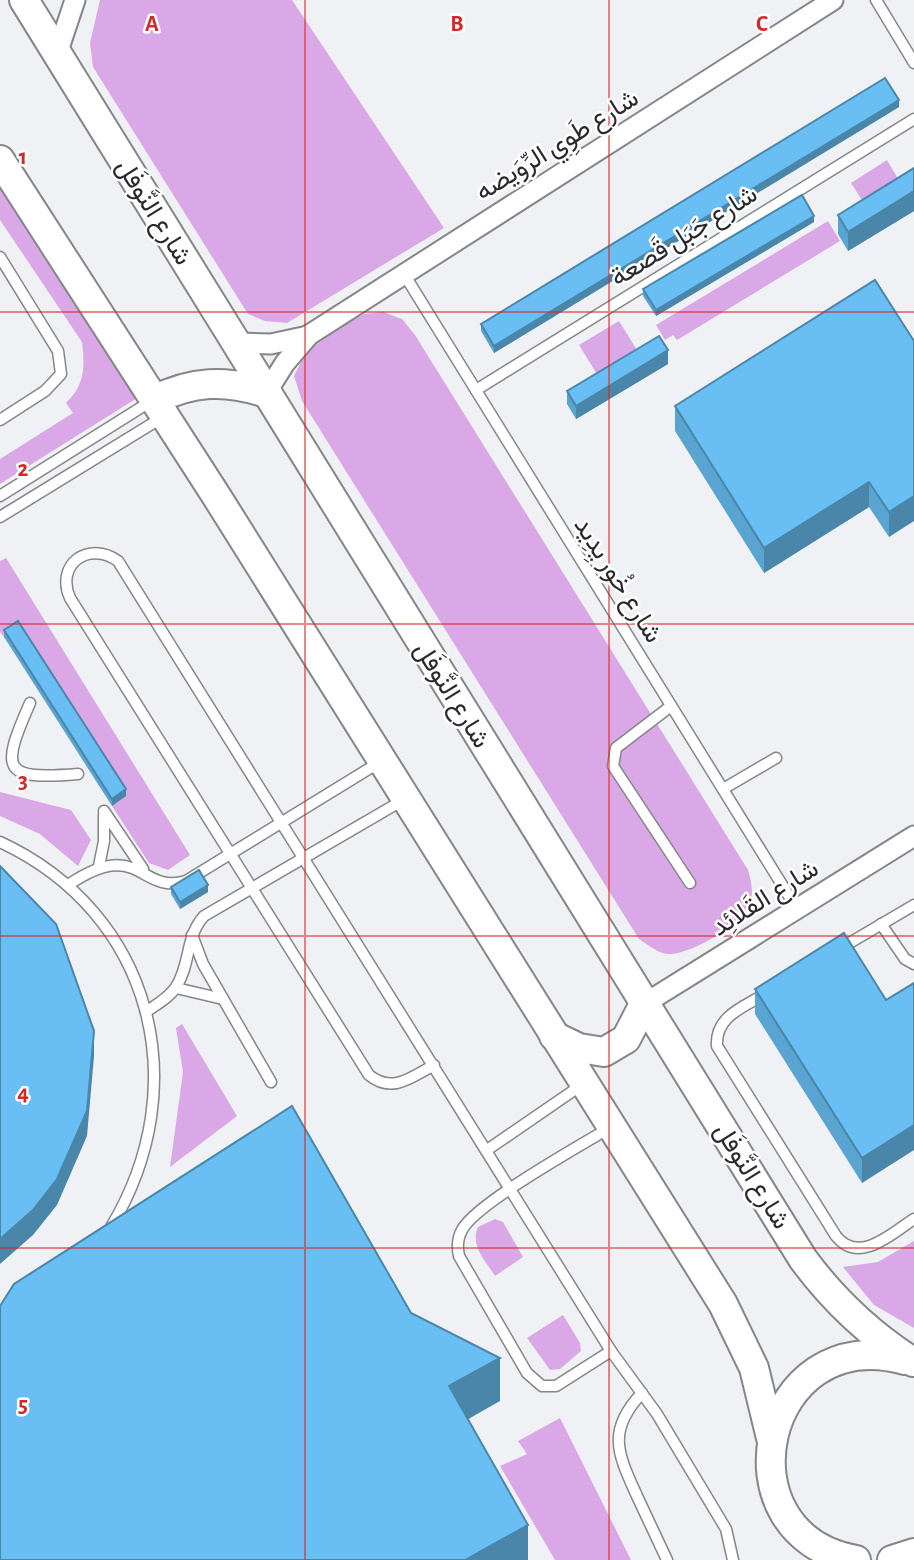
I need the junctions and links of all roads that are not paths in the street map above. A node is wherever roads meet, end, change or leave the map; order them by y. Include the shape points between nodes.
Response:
1 (24, 0) edge
2 (75, 0) edge
3 (833, 0) edge
4 (876, 0) edge
5 (57, 54) junction
6 (914, 62) edge
7 (914, 119) edge
8 (0, 160) edge
9 (0, 257) edge
10 (404, 273) junction
11 (309, 335) junction
12 (235, 343) junction
13 (476, 390) junction
14 (266, 393) junction
15 (159, 408) junction
16 (0, 420) edge
17 (11, 489) junction
18 (0, 496) edge
19 (21, 505) junction
20 (0, 517) edge
21 (30, 703) dead end
22 (671, 706) junction
23 (776, 758) dead end
24 (382, 761) junction
25 (78, 774) dead end
26 (723, 789) junction
27 (405, 799) junction
28 (281, 821) junction
29 (914, 836) edge
30 (0, 842) edge
31 (229, 852) junction
32 (305, 858) junction
33 (99, 866) junction
34 (146, 873) junction
35 (690, 883) dead end
36 (68, 885) junction
37 (252, 889) junction
38 (914, 905) edge
39 (797, 909) junction
40 (881, 925) junction
41 (191, 934) junction
42 (834, 953) edge
43 (914, 964) edge
44 (176, 988) junction
45 (776, 988) edge
46 (223, 999) junction
47 (644, 1004) junction
48 (146, 1012) junction
49 (554, 1036) junction
50 (434, 1065) junction
51 (271, 1082) dead end
52 (583, 1083) junction
53 (611, 1126) junction
54 (487, 1150) junction
55 (512, 1189) junction
56 (914, 1219) edge
57 (105, 1237) edge
58 (611, 1351) junction
59 (913, 1363) edge
60 (642, 1393) junction
61 (771, 1437) junction
62 (815, 1549) edge
63 (914, 1553) edge
64 (667, 1560) edge
65 (733, 1560) edge
66 (856, 1560) edge
67 (892, 1560) edge

1 - 5 street, شارع النَّوفَل
2 - 5 street
3 - 10 street, شارع طَوِي الرِّوَيضه
4 - 6 lane
5 - 12 street, شارع النَّوفَل
7 - 13 lane, شارع جَبَل قَصعة
8 - 15 street
9 - 16 lane via 58,351 61,374 45,391
10 - 11 street, شارع طَوِي الرِّوَيضه
10 - 13 lane, شارع خُور يِدِيد
11 - 12 street, شارع طَوِي الرِّوَيضه via 271,344
11 - 14 street, شارع طَوِي الرِّوَيضه
12 - 14 street, شارع النَّوفَل
13 - 22 lane, شارع خُور يِدِيد
14 - 15 street via 209,382 171,391
14 - 47 street, شارع النَّوفَل
15 - 17 lane
15 - 19 lane
15 - 24 street
17 - 18 lane
17 - 19 lane
19 - 20 lane
21 - 25 lane via 11,746 15,767 31,777
22 - 26 lane, شارع خُور يِدِيد
22 - 35 lane via 616,748 614,765
23 - 26 lane
24 - 27 street
24 - 28 lane
26 - 39 lane, شارع خُور يِدِيد
27 - 32 lane
27 - 49 street
28 - 31 lane
28 - 31 lane via 118,561 100,552 81,555 68,569 70,598
28 - 32 lane
29 - 39 street, شارع القَلائِد
30 - 36 lane via 26,854
31 - 34 lane via 175,884
31 - 37 lane
32 - 37 lane
32 - 50 lane
33 - 34 lane via 130,865
33 - 34 lane via 104,811
33 - 36 lane
36 - 48 lane via 116,943
37 - 41 lane via 204,916
37 - 50 lane via 369,1075 393,1085
38 - 40 lane
39 - 47 street, شارع القَلائِد
40 - 42 lane
40 - 43 lane
41 - 44 lane
41 - 46 lane
44 - 46 lane
44 - 48 lane
45 - 56 lane via 723,1020 717,1046 840,1241 866,1248
46 - 51 lane
47 - 49 street via 626,1039 604,1052 579,1048
47 - 59 street, شارع النَّوفَل via 821,1284 864,1326
48 - 57 lane via 155,1082 146,1152 130,1196
49 - 52 street
50 - 54 lane
52 - 53 street
52 - 54 lane
53 - 55 lane
53 - 61 street via 735,1325 754,1368
54 - 55 lane
55 - 58 lane
55 - 58 lane via 468,1221 457,1246 527,1373 542,1386 556,1386
58 - 60 lane
59 - 61 street via 867,1354 824,1366 789,1396
60 - 64 lane via 623,1417 619,1455
60 - 65 lane via 726,1529
61 - 62 street via 769,1460 776,1493 792,1523
62 - 66 street
63 - 67 street

